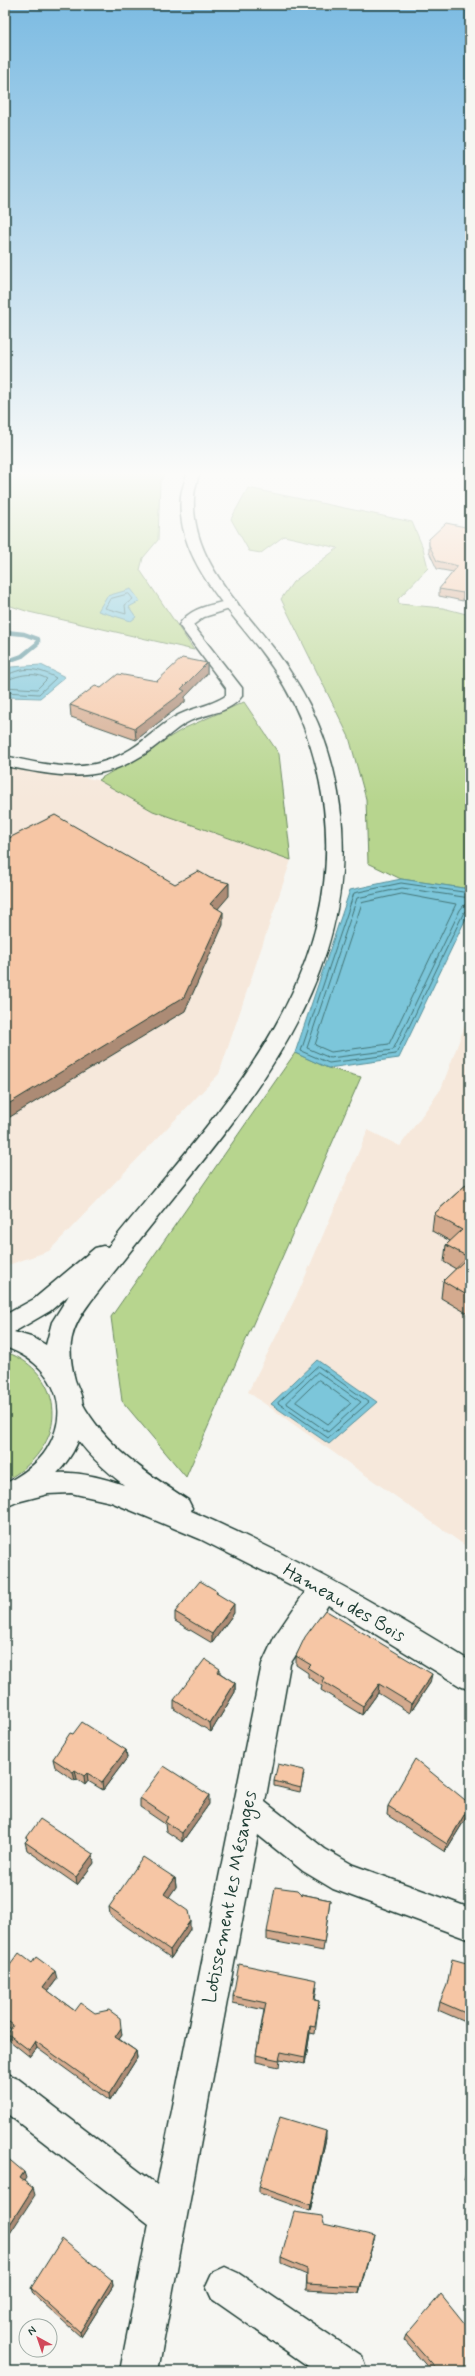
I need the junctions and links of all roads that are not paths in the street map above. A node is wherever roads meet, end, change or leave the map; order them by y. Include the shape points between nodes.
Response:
1 (213, 581) edge
2 (224, 606) junction
3 (5, 761) edge
4 (157, 1201) junction
5 (5, 1326) edge
6 (5, 1338) edge
7 (63, 1378) junction
8 (72, 1408) junction
9 (11, 1493) edge
10 (216, 1533) junction
11 (323, 1590) junction
12 (470, 1677) edge
13 (247, 1807) junction
14 (470, 1924) edge
15 (5, 2090) edge
16 (169, 2217) junction
17 (225, 2286) dead end
18 (139, 2371) edge
19 (348, 2371) edge

1 - 2 main road
2 - 3 main road via 194,617 186,625 234,688 234,696 227,702 184,718 132,755 94,772 69,772
2 - 4 main road via 265,646 292,685 309,716 332,798 336,846 328,910 312,969 288,1021 250,1088
4 - 5 main road via 68,1285 42,1305
4 - 7 main road via 64,1322 57,1353
6 - 7 main road via 20,1342 40,1353 57,1368
7 - 8 main road
8 - 9 main road via 70,1429 55,1458 38,1476
8 - 10 main road, Hameau des Bois via 78,1425 101,1450 165,1499
9 - 10 main road, Hameau des Bois via 62,1482 87,1485
10 - 11 main road, Hameau des Bois
11 - 12 main road, Hameau des Bois
11 - 13 main road, Lotissement les Mésanges via 285,1645 276,1664
13 - 14 main road via 314,1860 344,1878
13 - 16 main road, Lotissement les Mésanges
15 - 16 main road
16 - 18 main road, Lotissement les Mésanges
17 - 19 main road

